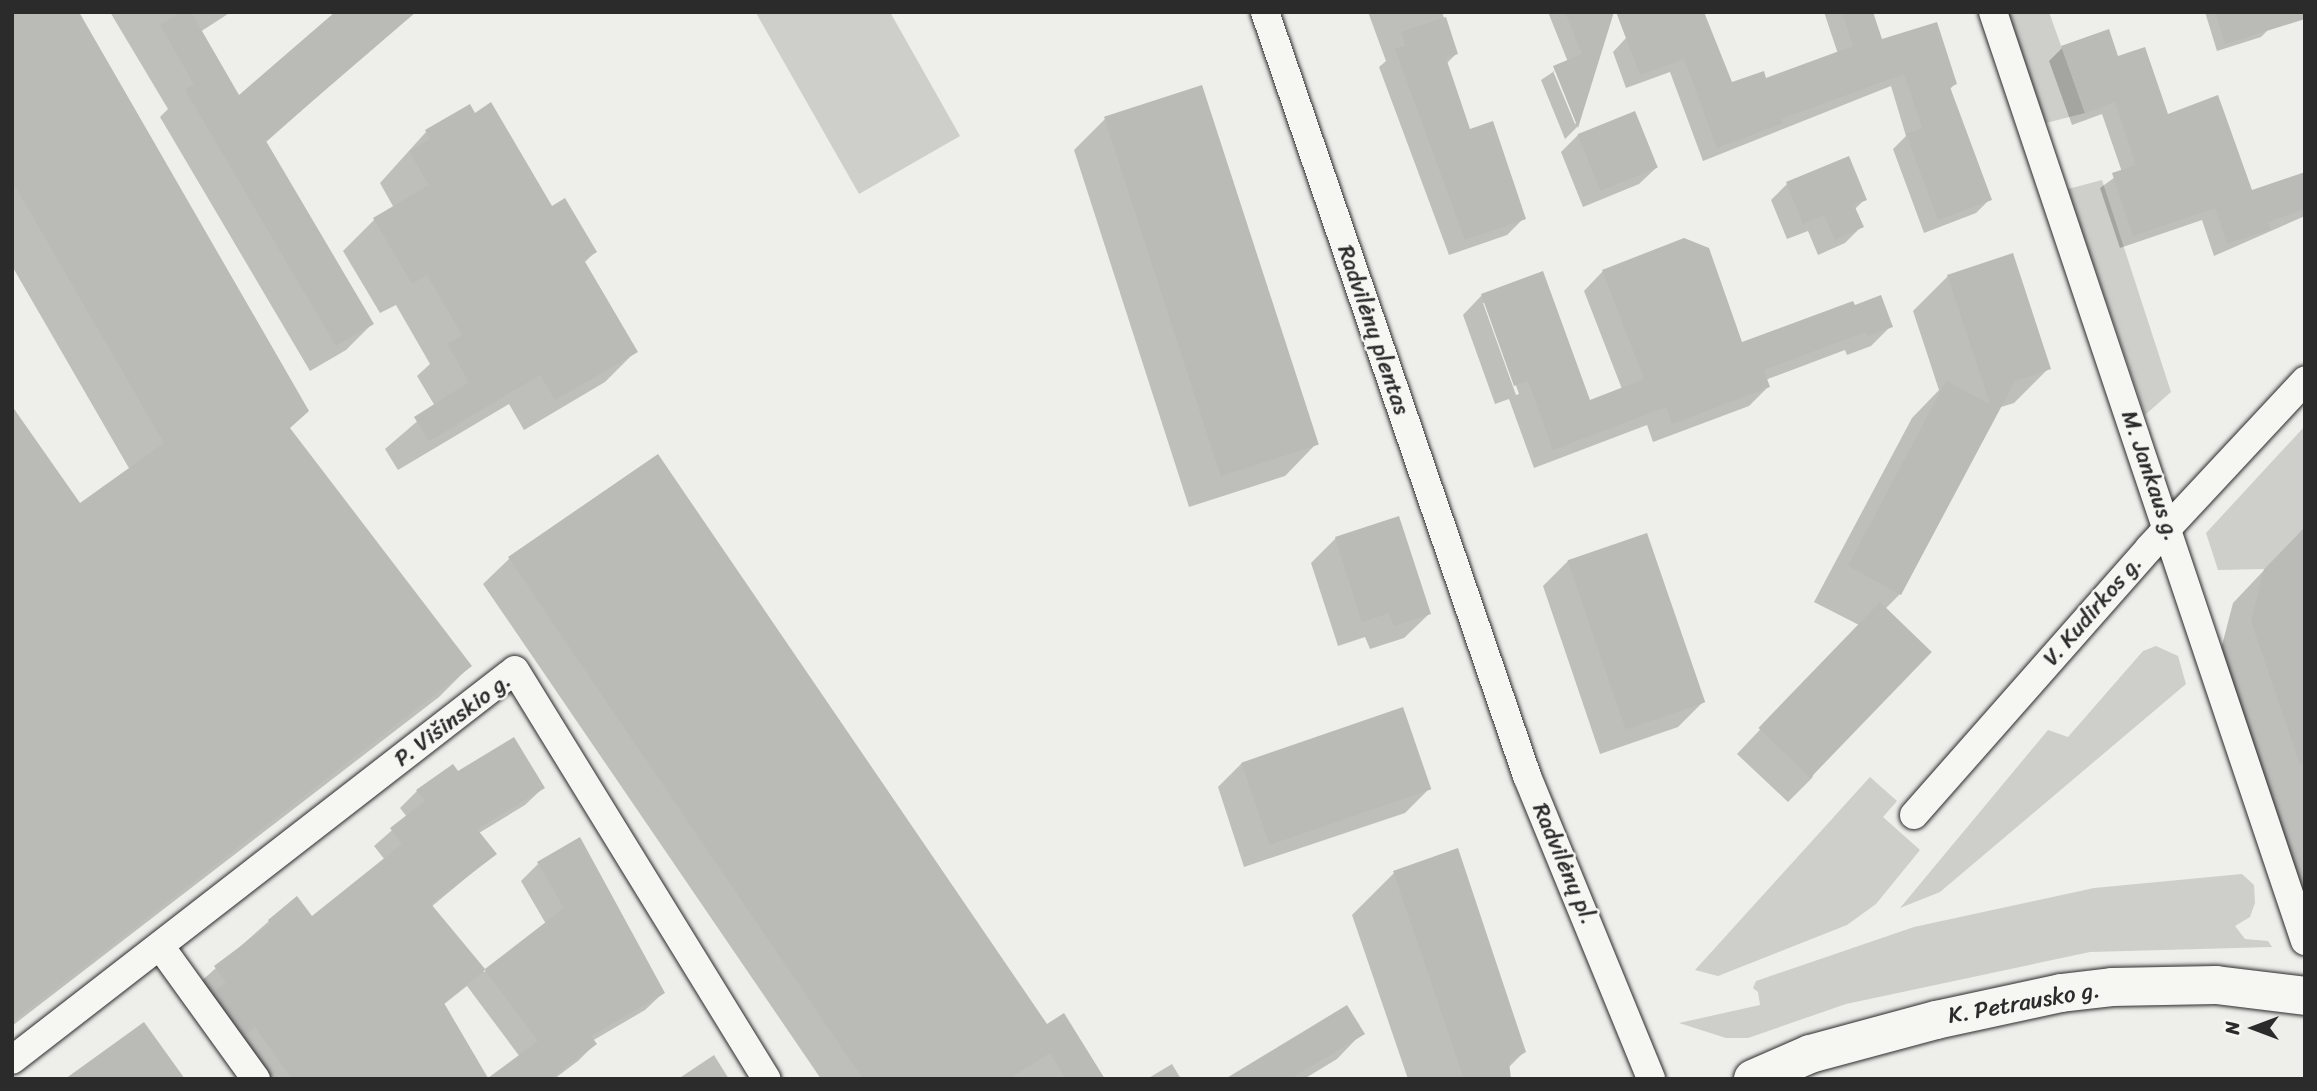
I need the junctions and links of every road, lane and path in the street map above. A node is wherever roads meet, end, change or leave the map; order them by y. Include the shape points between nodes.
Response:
1 (1265, 12) edge
2 (1993, 12) edge
3 (2305, 381) edge
4 (2168, 529) junction
5 (1482, 648) joint
6 (1914, 815) dead end
7 (2305, 941) edge
8 (160, 946) junction
9 (2305, 996) edge
10 (12, 1060) edge
11 (256, 1079) edge
12 (767, 1079) edge
13 (1651, 1079) edge
14 (1753, 1079) edge

1 - 5 street, Radvilėnų plentas
2 - 4 street, M. Jankaus g.
3 - 4 street, V. Kudirkos g.
4 - 6 street, V. Kudirkos g.
4 - 7 street, M. Jankaus g.
5 - 13 street, Radvilėnų pl. via 1527,776
8 - 10 street, P. Višinskio g.
8 - 11 street
8 - 12 street, P. Višinskio g. via 515,670
9 - 14 main road, K. Petrausko g. via 2216,985 2061,993 1810,1054

